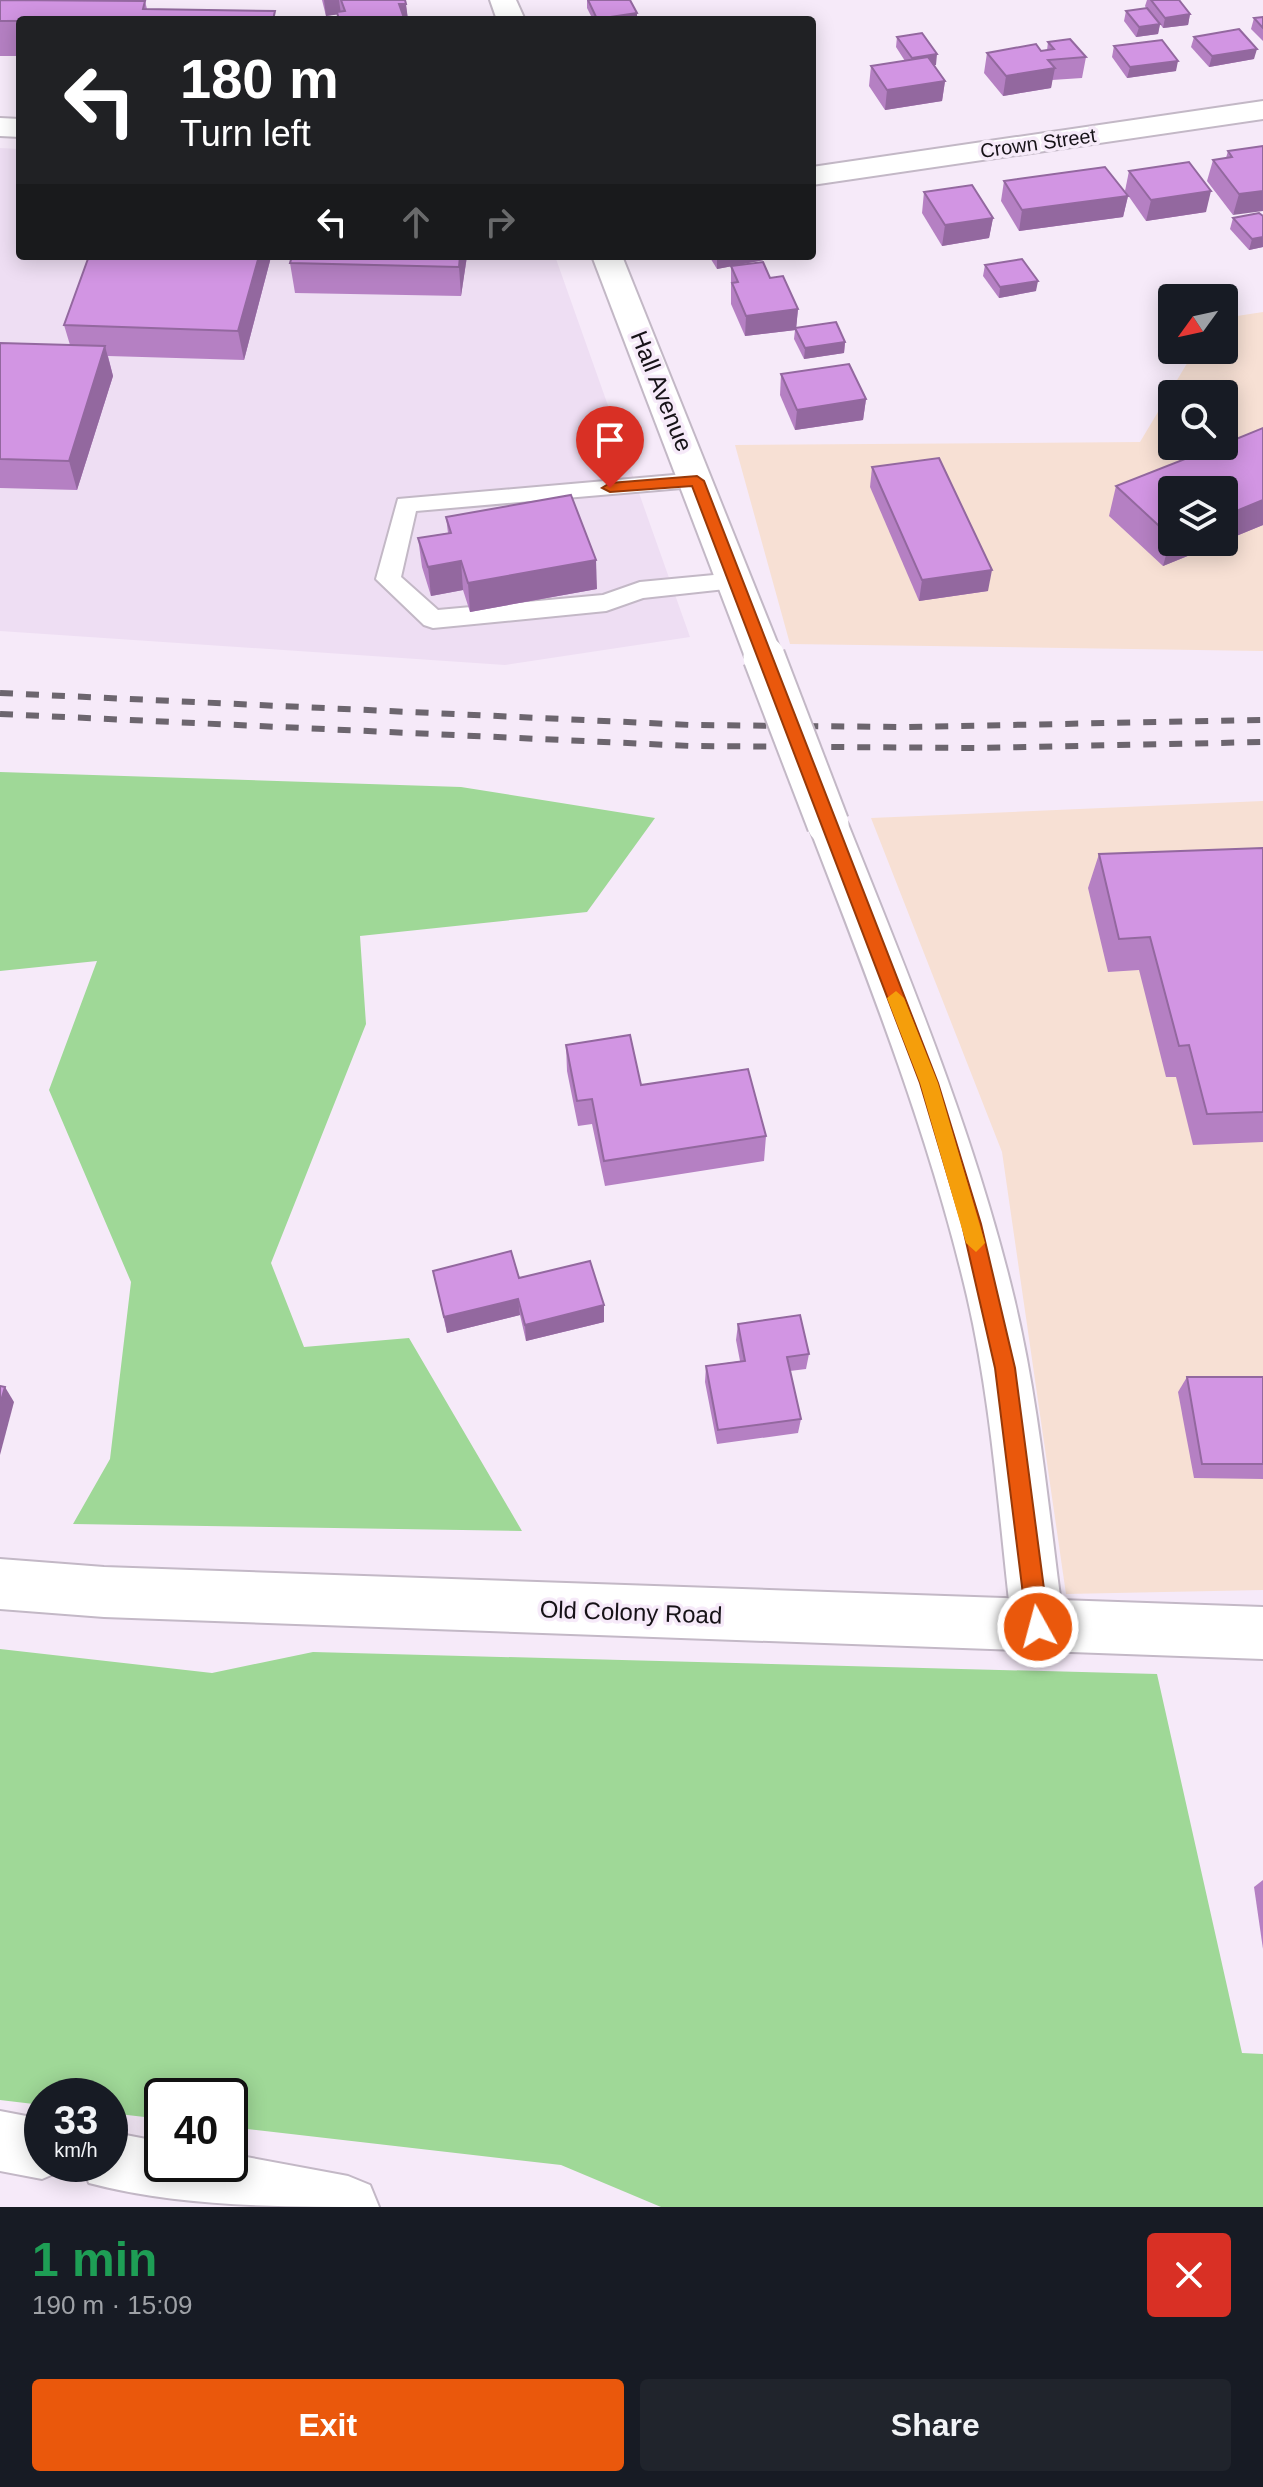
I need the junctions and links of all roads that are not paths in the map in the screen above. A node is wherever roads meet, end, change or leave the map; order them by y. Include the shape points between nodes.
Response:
1 (1263, 110) edge
2 (816, 175) edge
3 (609, 260) edge
4 (697, 481) junction
5 (735, 581) junction
6 (0, 1584) edge
7 (1038, 1627) junction
8 (1263, 1633) edge
9 (0, 2141) edge
10 (24, 2146) edge
11 (128, 2165) edge
12 (348, 2207) edge

1 - 2 street, Crown Street
3 - 4 street, Hall Avenue
4 - 5 street, Hall Avenue
4 - 5 lane via 406,504 388,579 433,619 606,603 640,590
5 - 7 street, Hall Avenue, bridge via 929,1083 971,1224 1005,1368
6 - 7 street, Old Colony Road
7 - 8 street, Old Colony Road
9 - 10 street
11 - 12 street

